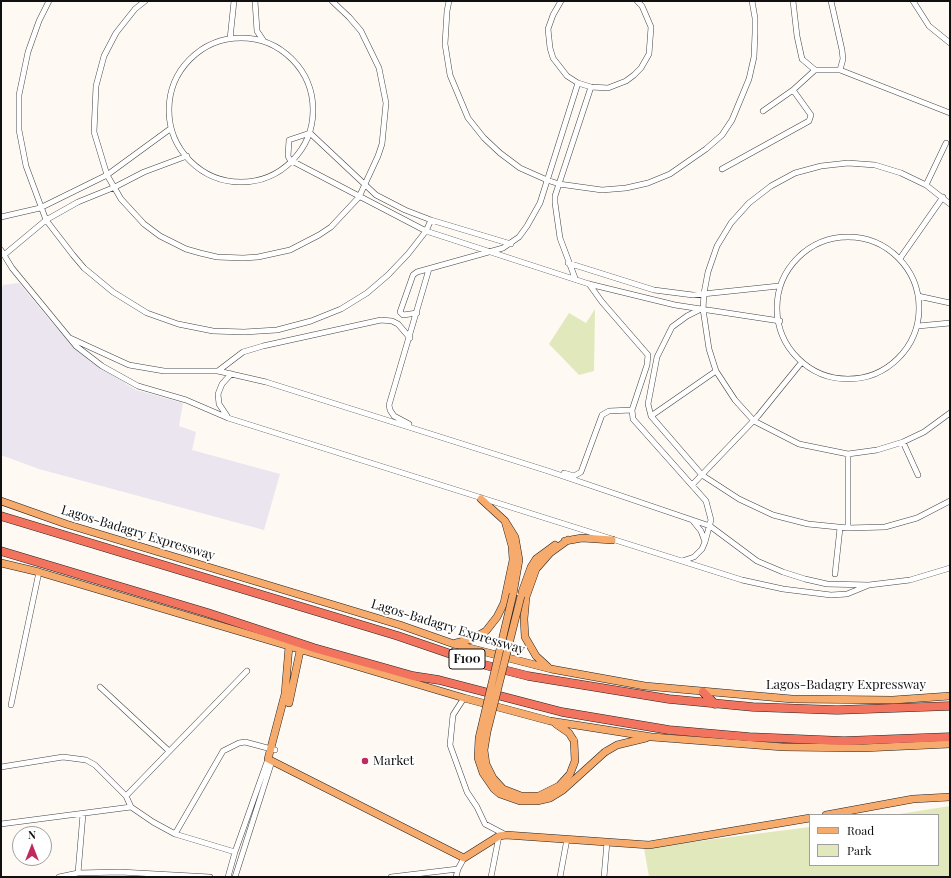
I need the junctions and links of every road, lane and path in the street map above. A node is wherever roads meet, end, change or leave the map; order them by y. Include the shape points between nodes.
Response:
1 (49, 1) edge
2 (145, 1) edge
3 (234, 1) edge
4 (255, 1) edge
5 (332, 1) edge
6 (449, 1) edge
7 (561, 1) edge
8 (637, 1) edge
9 (760, 1) edge
10 (793, 1) edge
11 (831, 1) edge
12 (913, 1) edge
13 (753, 2) edge
14 (230, 39) junction
15 (263, 40) junction
16 (950, 43) edge
17 (814, 70) junction
18 (840, 70) junction
19 (578, 83) junction
20 (591, 87) junction
21 (793, 90) junction
22 (763, 111) dead end
23 (950, 113) edge
24 (170, 129) junction
25 (310, 133) junction
26 (946, 143) dead end
27 (187, 156) junction
28 (292, 162) junction
29 (722, 169) dead end
30 (107, 175) junction
31 (547, 180) junction
32 (366, 184) junction
33 (559, 184) junction
34 (926, 185) junction
35 (115, 187) junction
36 (359, 197) junction
37 (943, 197) junction
38 (950, 204) edge
39 (40, 208) junction
40 (1, 217) edge
41 (46, 220) junction
42 (431, 220) junction
43 (426, 231) junction
44 (512, 244) junction
45 (490, 252) junction
46 (2, 253) edge
47 (901, 257) junction
48 (568, 263) junction
49 (428, 269) junction
50 (575, 278) junction
51 (589, 284) junction
52 (779, 286) junction
53 (704, 293) junction
54 (918, 296) junction
55 (950, 302) edge
56 (703, 309) junction
57 (417, 313) junction
58 (780, 321) junction
59 (950, 324) edge
60 (918, 326) junction
61 (68, 337) junction
62 (410, 338) junction
63 (801, 362) junction
64 (218, 371) junction
65 (716, 371) junction
66 (230, 374) junction
67 (632, 410) junction
68 (950, 413) edge
69 (651, 416) junction
70 (228, 418) junction
71 (754, 421) junction
72 (418, 430) junction
73 (903, 442) junction
74 (848, 454) junction
75 (548, 471) junction
76 (702, 475) junction
77 (918, 475) dead end
78 (693, 484) junction
79 (481, 499) junction
80 (1, 501) edge
81 (950, 501) edge
82 (1, 516) edge
83 (505, 521) junction
84 (693, 521) junction
85 (710, 526) junction
86 (840, 528) junction
87 (848, 528) junction
88 (568, 540) junction
89 (612, 540) junction
90 (704, 542) junction
91 (1, 551) edge
92 (681, 561) junction
93 (1, 563) edge
94 (950, 568) edge
95 (39, 572) junction
96 (835, 574) dead end
97 (869, 585) junction
98 (454, 644) junction
99 (289, 646) junction
100 (300, 651) junction
101 (551, 669) junction
102 (247, 671) dead end
103 (100, 687) dead end
104 (703, 692) junction
105 (950, 696) edge
106 (464, 698) junction
107 (714, 704) junction
108 (11, 705) dead end
109 (950, 706) edge
110 (550, 721) junction
111 (652, 737) junction
112 (950, 737) edge
113 (950, 744) edge
114 (273, 750) junction
115 (169, 751) junction
116 (270, 760) junction
117 (1, 767) edge
118 (258, 795) junction
119 (126, 796) junction
120 (950, 797) edge
121 (131, 808) junction
122 (83, 814) junction
123 (831, 814) edge
124 (809, 818) edge
125 (1, 824) edge
126 (176, 834) junction
127 (503, 836) junction
128 (567, 839) junction
129 (606, 842) junction
130 (237, 846) junction
131 (244, 849) junction
132 (235, 852) junction
133 (464, 858) junction
134 (458, 869) junction
135 (78, 873) junction
136 (59, 877) edge
137 (210, 877) edge
138 (228, 877) edge
139 (235, 877) edge
140 (391, 877) edge
141 (456, 877) edge
142 (491, 877) edge
143 (560, 877) edge
144 (604, 877) edge

1 - 39 street via 28,52 19,95 22,148
2 - 30 street via 135,9 116,33 104,56 96,86 94,132
3 - 14 street
4 - 15 street via 257,31
5 - 32 street via 361,31 379,68 383,86 386,103 382,144
6 - 31 street via 446,11 445,44 450,74 468,118 500,153 520,168
7 - 19 street via 550,21 550,48 558,67
8 - 20 street via 648,16 651,27 651,40 646,59 641,68 626,81 608,88
9 - 13 street
10 - 17 street via 802,60
11 - 18 street via 842,50
12 - 16 street via 929,26
13 - 33 street via 754,57 749,79 732,120 722,135 670,174 648,183 602,190
14 - 15 street
14 - 24 street via 204,49 178,75 170,94
15 - 25 street via 295,62 309,83 313,100
17 - 18 street
17 - 21 street
18 - 23 street
19 - 20 street
19 - 31 street
20 - 33 street
21 - 22 street
21 - 29 street via 811,115 809,121
24 - 27 street via 178,146
24 - 30 street
25 - 28 street
25 - 28 street via 289,140 288,156
25 - 32 street
26 - 34 street
27 - 28 street via 202,171 213,177 242,182 258,180
27 - 35 street via 144,172
28 - 36 street
30 - 35 street
30 - 39 street
31 - 33 street
31 - 44 street via 534,214
32 - 36 street
32 - 42 street via 376,195
33 - 48 street via 555,196 555,211
34 - 37 street
34 - 53 street via 901,173 875,165 848,163 821,166 795,174 771,186 749,202 731,223 718,246 708,272
35 - 36 street via 128,207 160,236 186,249 229,258 258,257 297,247 331,227
35 - 41 street via 78,202
36 - 43 street
37 - 38 street
37 - 47 street
39 - 40 street
39 - 41 street
41 - 43 street via 89,272 113,292 147,313 178,324 212,331 244,332 277,330 311,321 341,309 388,276
41 - 46 street
42 - 43 street
42 - 44 street
43 - 45 street
44 - 45 street
45 - 49 street
45 - 50 street
46 - 61 street
47 - 52 street via 883,245 863,238 842,236 821,241 803,252 788,267
47 - 54 street via 914,280
48 - 50 street
48 - 53 street via 654,290 693,296
49 - 57 street
49 - 57 street via 414,275 400,312
50 - 51 street
51 - 56 street via 675,306
51 - 67 street via 648,355
52 - 53 street
52 - 58 street
53 - 56 street
54 - 55 street
54 - 60 street
56 - 58 street
56 - 65 street via 709,349
56 - 69 street via 690,314 672,327 657,357 648,404
57 - 62 street
58 - 63 street via 787,347
59 - 60 street
60 - 63 street via 906,352 883,371 871,376 855,380 826,377
61 - 64 street via 118,361 148,370
61 - 70 street via 102,366 138,386 186,400
62 - 64 street via 396,322 381,320 243,352
62 - 72 street via 389,405 394,416
63 - 71 street
64 - 66 street
65 - 69 street
65 - 71 street via 735,400
66 - 70 street via 218,394 221,409
66 - 72 street via 266,382
67 - 75 street via 609,411 602,415 581,472 574,476
67 - 78 street via 636,422
68 - 73 street via 924,432
69 - 76 street
70 - 79 street
71 - 74 street via 799,444
71 - 76 street
72 - 75 street
73 - 74 street via 877,450
73 - 77 street
74 - 87 street
75 - 84 street
76 - 78 street
76 - 86 street via 739,499 773,515 808,524
78 - 85 street via 706,501 711,514
79 - 83 main road
79 - 89 street
80 - 98 main road, Lagos-Badagry Expressway via 66,524 400,625
81 - 87 street via 917,518 885,527
82 - 107 highway, Lagos-Badagry Expressway / F100 via 514,672 669,699
83 - 98 main road via 513,560 504,603 486,631 472,639
83 - 111 main road, bridge via 515,538 519,553 518,571 479,738 478,758 483,773 500,794 520,801 537,801 550,798 563,790 605,752 623,743
84 - 85 street
84 - 90 street via 701,531
85 - 90 street
85 - 97 street via 757,560 783,572 827,584
86 - 87 street
86 - 96 street
88 - 89 main road
88 - 101 main road via 550,553 536,569 528,587 524,610 524,629 528,645
88 - 110 main road, bridge via 548,548 536,559 528,572 521,596 484,750 486,764 493,778 504,789 521,796 539,796 559,786 570,774 575,761 574,740 569,733
89 - 92 street
90 - 92 street via 702,549 694,557
91 - 112 highway, F100 via 208,613 314,648 413,676 439,680 562,712 668,730 749,738 844,741
92 - 97 street via 762,586 808,593 847,594
93 - 95 main road
94 - 97 street via 910,580
95 - 99 main road
95 - 108 street
98 - 101 main road, Lagos-Badagry Expressway
99 - 100 main road
99 - 114 main road via 286,694
100 - 106 main road
100 - 114 main road via 287,711
101 - 104 main road, Lagos-Badagry Expressway via 645,686
102 - 115 street
103 - 115 street
104 - 105 main road, Lagos-Badagry Expressway via 792,699 893,700
104 - 107 highway
106 - 110 main road
106 - 127 street via 454,715 450,745 467,792 485,824
107 - 109 highway, Lagos-Badagry Expressway / F100 via 837,710
110 - 111 main road
111 - 113 main road via 783,747 863,748
114 - 116 main road
114 - 126 street via 239,742 223,752
115 - 119 street
116 - 118 street
116 - 133 main road
117 - 119 street via 64,756 76,757 96,765
118 - 130 street
118 - 131 street
119 - 121 street
120 - 123 main road via 913,799
121 - 122 street
121 - 126 street
122 - 125 street
122 - 135 street
124 - 129 main road via 649,844
126 - 132 street
127 - 128 main road
127 - 133 main road
127 - 142 street
128 - 129 main road
128 - 143 street
129 - 144 street
130 - 131 street
130 - 132 street
131 - 139 street
132 - 138 street
133 - 134 street
134 - 140 street
134 - 141 street
135 - 136 street
135 - 137 street via 136,872

